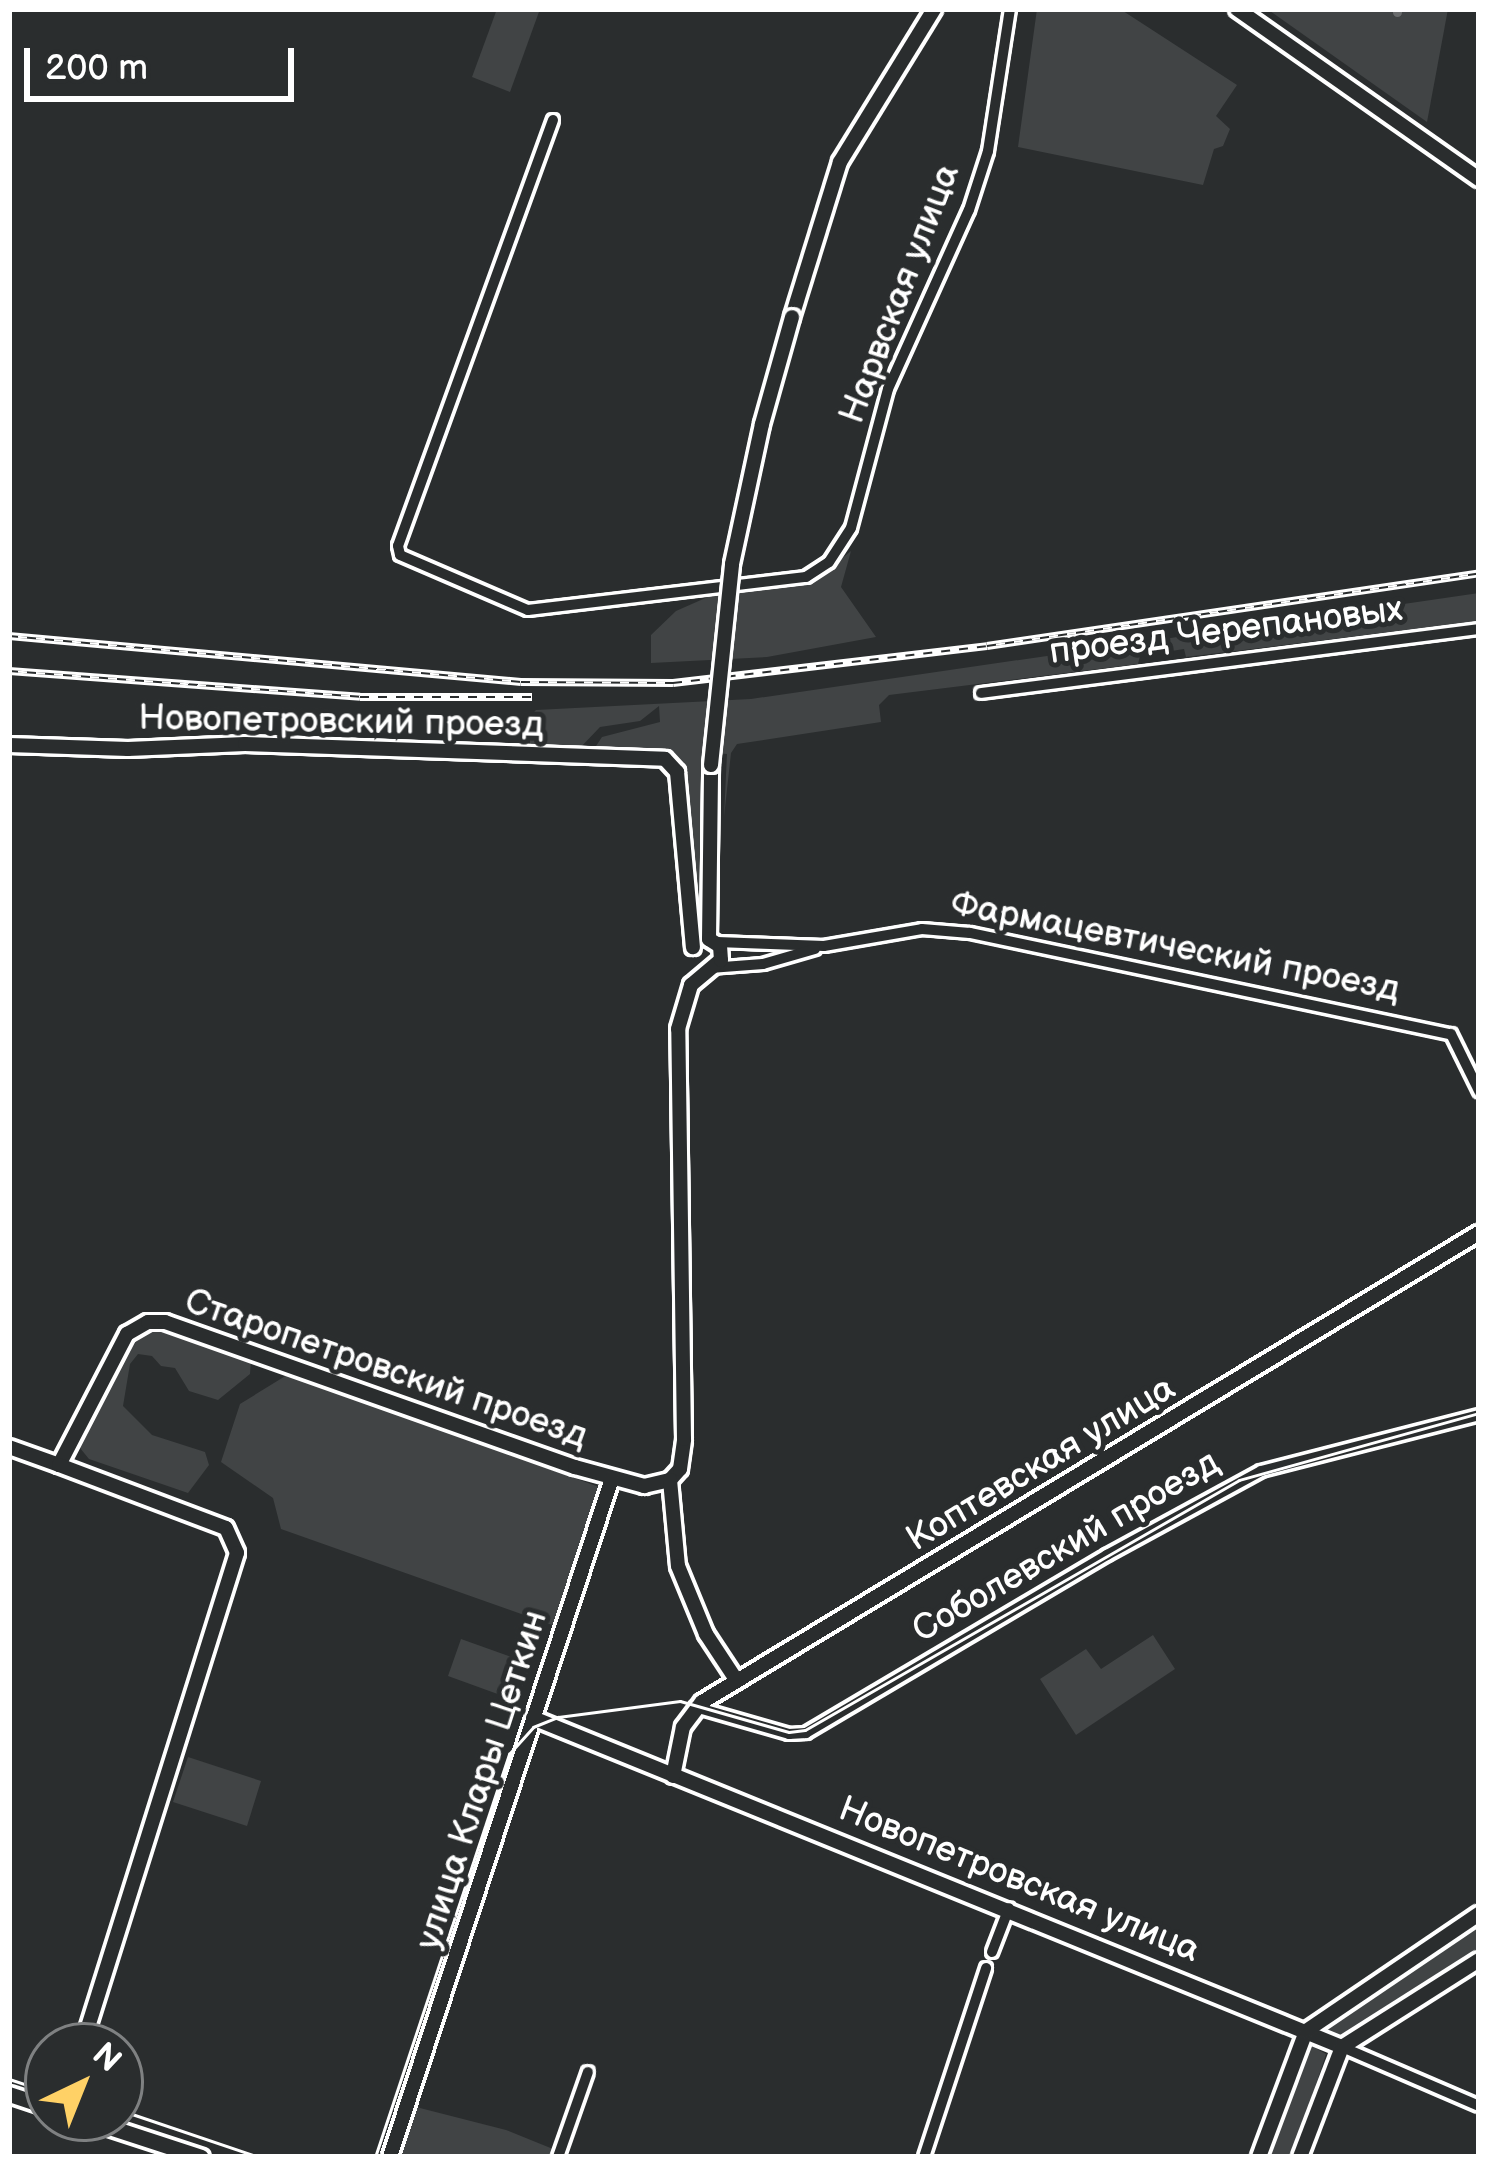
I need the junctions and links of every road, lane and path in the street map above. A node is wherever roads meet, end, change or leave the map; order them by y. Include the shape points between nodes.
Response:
1 (934, 9) edge
2 (1010, 9) edge
3 (1237, 9) edge
4 (553, 120) dead end
5 (1479, 179) edge
6 (1479, 629) edge
7 (981, 692) dead end
8 (9, 745) edge
9 (713, 940) junction
10 (824, 946) junction
11 (701, 961) junction
12 (730, 970) junction
13 (684, 1001) junction
14 (1479, 1091) edge
15 (1476, 1235) edge
16 (1479, 1252) edge
17 (1479, 1415) edge
18 (9, 1448) edge
19 (59, 1465) junction
20 (613, 1478) junction
21 (670, 1480) junction
22 (737, 1681) junction
23 (695, 1707) junction
24 (532, 1718) junction
25 (673, 1776) junction
26 (1009, 1909) junction
27 (1479, 1915) edge
28 (992, 1952) dead end
29 (1479, 1960) edge
30 (986, 1968) dead end
31 (90, 2022) edge
32 (1306, 2031) junction
33 (1342, 2047) junction
34 (588, 2072) dead end
35 (1479, 2106) edge
36 (144, 2138) edge
37 (201, 2157) edge
38 (390, 2157) edge
39 (558, 2157) edge
40 (924, 2157) edge
41 (1259, 2157) edge
42 (1300, 2157) edge

1 - 9 street, bridge via 840,162 761,424 732,564 711,765
2 - 4 street, Нарвская улица via 988,152 944,275 888,389 851,528 829,562 806,577 522,608 400,555
3 - 5 street
6 - 7 street, проезд Черепановых
8 - 11 street, Новопетровский проезд via 268,745 670,763
9 - 10 street, Фармацевтический проезд
9 - 11 street
9 - 11 street via 721,960
10 - 12 street, Фармацевтический проезд
10 - 14 street, Фармацевтический проезд via 947,929 1451,1034
11 - 12 street, Фармацевтический проезд
11 - 13 street
12 - 13 street, Фармацевтический проезд
13 - 21 street via 684,1438 680,1469
15 - 16 street
15 - 22 street, Коптевская улица
17 - 23 street, Соболевский проезд via 1262,1472 806,1732
18 - 19 street
19 - 20 street, Старопетровский проезд via 127,1334 165,1322
19 - 31 street via 226,1528 237,1552
20 - 21 street via 644,1486
20 - 24 street, улица Клары Цеткин
21 - 22 street via 678,1566 706,1634
22 - 23 street, Коптевская улица
23 - 25 street
24 - 25 street, Новопетровская улица
24 - 38 street, улица Клары Цеткин
25 - 26 street, Новопетровская улица
26 - 28 street
26 - 32 street, Новопетровская улица
27 - 32 street
29 - 33 street
30 - 40 street
32 - 33 street, Новопетровская улица
32 - 41 street
33 - 35 street, Новопетровская улица
33 - 42 street
34 - 39 street
36 - 37 main road

